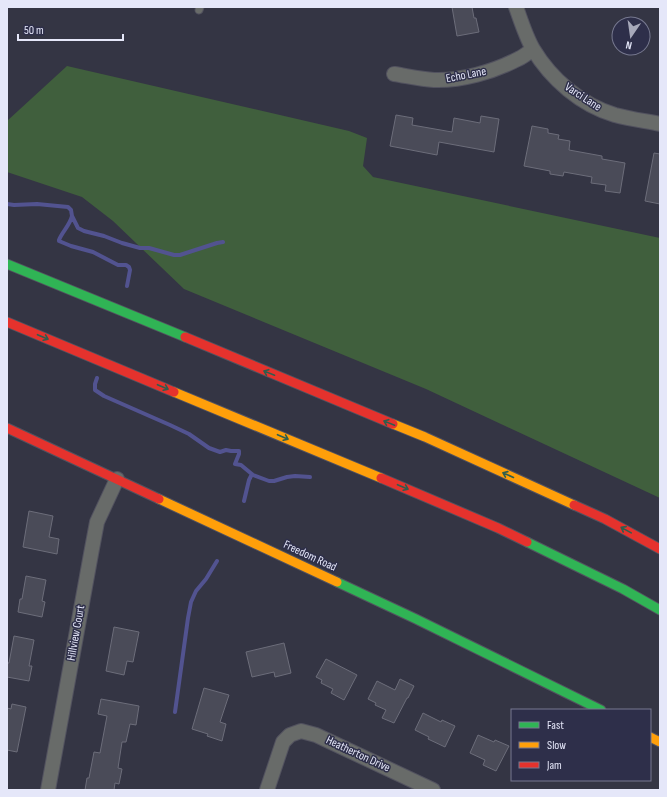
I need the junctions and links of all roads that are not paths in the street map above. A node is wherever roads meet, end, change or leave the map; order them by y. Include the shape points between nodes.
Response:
1 (516, 7) edge
2 (530, 43) junction
3 (394, 74) dead end
4 (660, 124) edge
5 (7, 264) edge
6 (7, 322) edge
7 (7, 428) edge
8 (117, 479) junction
9 (660, 549) edge
10 (660, 610) edge
11 (599, 709) edge
12 (651, 738) edge
13 (660, 742) edge
14 (48, 790) edge
15 (267, 790) edge
16 (433, 790) edge

1 - 2 street, Varci Lane
2 - 3 street, Echo Lane via 518,59 464,78 433,80
2 - 4 street, Varci Lane via 547,69 562,84 593,106 616,115
9 -> 5 main road via 605,518 425,437
6 -> 10 main road via 498,528 623,589
7 - 8 main road, Freedom Road
8 - 11 main road, Freedom Road via 416,619
8 - 14 street, Hillview Court via 98,522
12 - 13 main road
15 - 16 street, Heatherton Drive via 283,742 290,735 301,731 316,735

